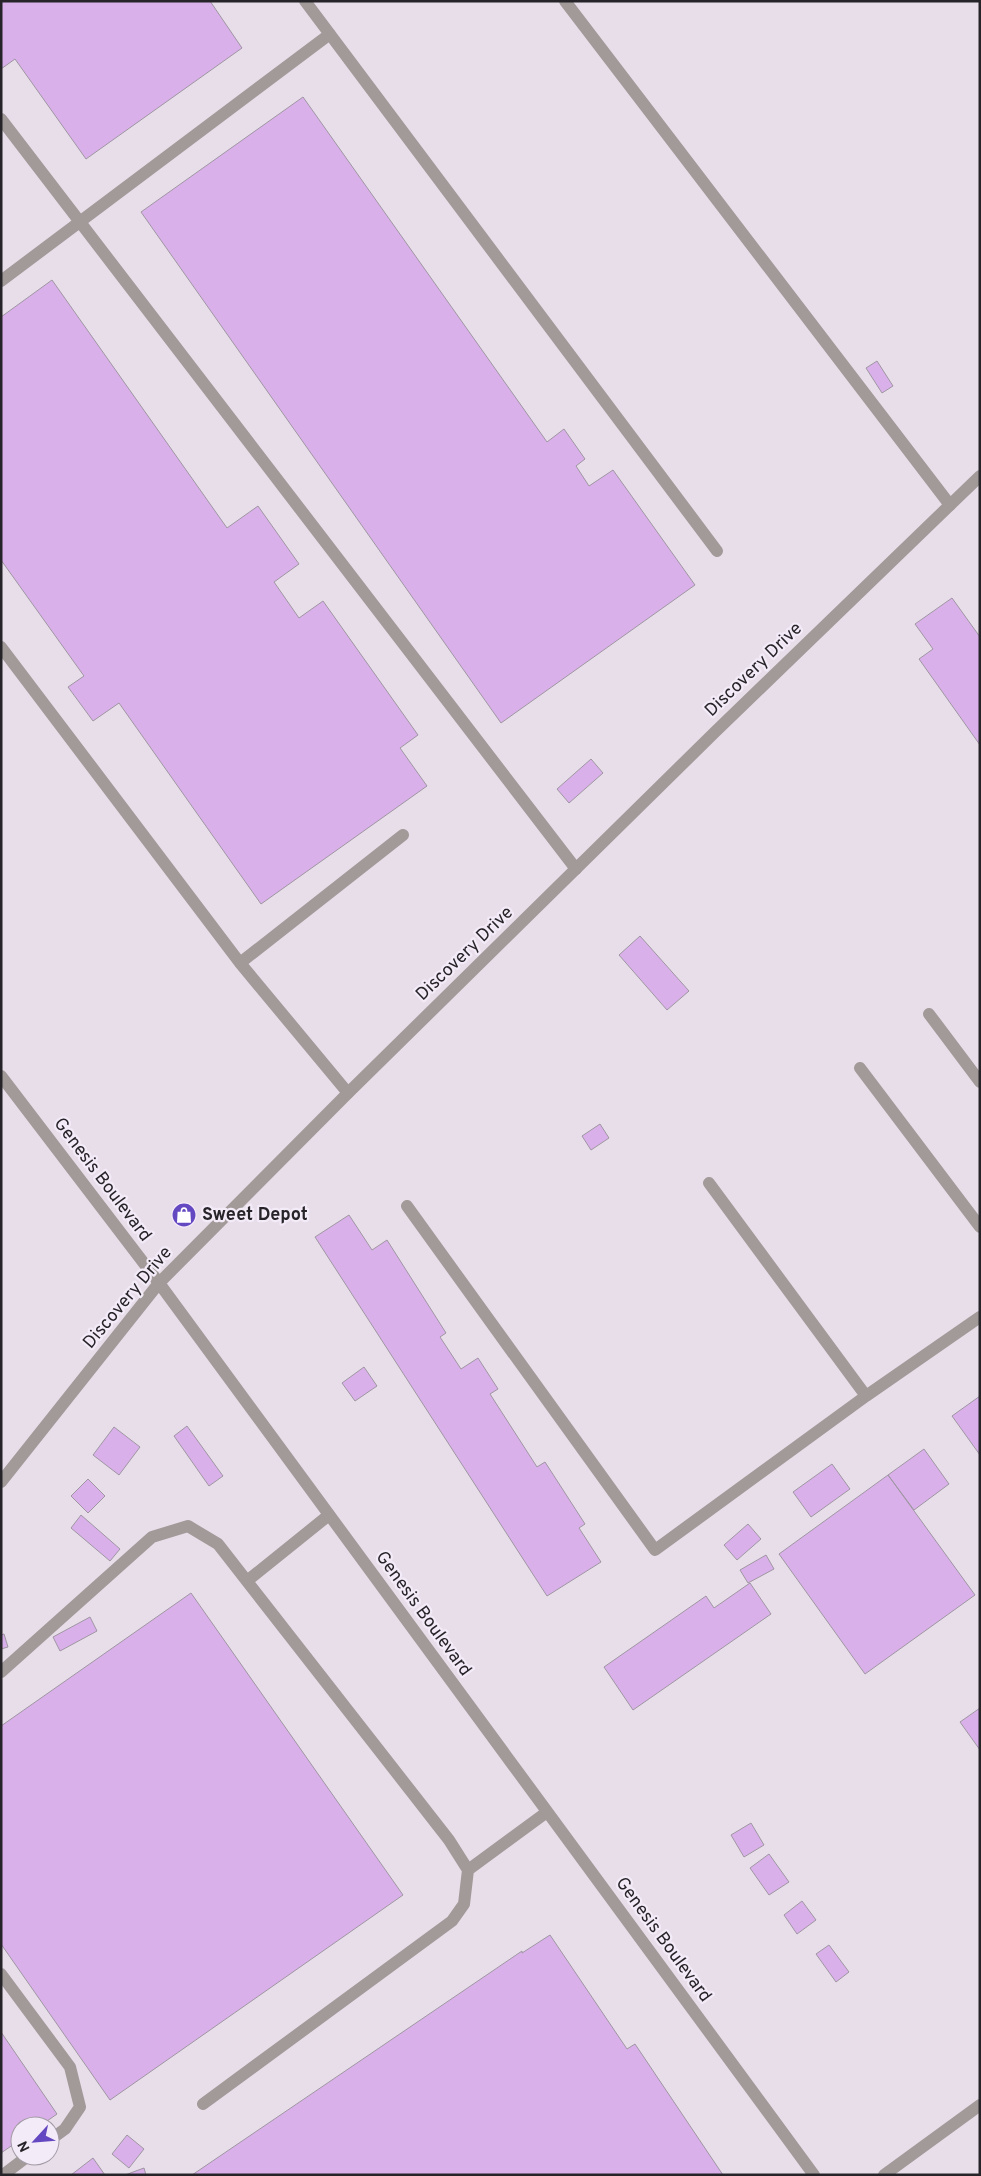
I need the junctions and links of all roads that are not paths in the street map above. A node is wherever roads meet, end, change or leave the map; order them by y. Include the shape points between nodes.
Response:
1 (306, 1) edge
2 (565, 1) edge
3 (330, 34) junction
4 (1, 119) edge
5 (80, 222) junction
6 (1, 281) edge
7 (980, 476) edge
8 (950, 505) junction
9 (717, 551) dead end
10 (1, 647) edge
11 (403, 835) dead end
12 (576, 869) junction
13 (240, 963) junction
14 (929, 1014) dead end
15 (860, 1068) dead end
16 (1, 1076) edge
17 (980, 1082) edge
18 (348, 1092) junction
19 (709, 1183) dead end
20 (407, 1206) dead end
21 (980, 1228) edge
22 (159, 1282) junction
23 (980, 1317) edge
24 (866, 1396) junction
25 (1, 1482) edge
26 (329, 1515) junction
27 (247, 1582) junction
28 (1, 1672) edge
29 (547, 1812) junction
30 (468, 1870) junction
31 (1, 1974) edge
32 (203, 2104) dead end
33 (980, 2105) edge
34 (60, 2133) edge
35 (14, 2166) edge
36 (2, 2175) edge
37 (814, 2175) edge
38 (884, 2175) edge

1 - 3 street
2 - 8 street
3 - 5 street
3 - 9 street
4 - 5 street
5 - 6 street
5 - 12 street
7 - 8 street, Discovery Drive
8 - 12 street, Discovery Drive
10 - 13 street
11 - 13 street
12 - 18 street, Discovery Drive
13 - 18 street
14 - 17 street
15 - 21 street
16 - 22 street, Genesis Boulevard
18 - 22 street, Discovery Drive
19 - 24 street
20 - 24 street via 655,1550
22 - 25 street, Discovery Drive
22 - 26 street, Genesis Boulevard
23 - 24 street
26 - 27 street
26 - 29 street, Genesis Boulevard
27 - 28 street via 218,1544 188,1526 152,1537
27 - 30 street via 449,1840
29 - 30 street
29 - 37 street, Genesis Boulevard
30 - 32 street via 464,1904 452,1921
31 - 34 street via 70,2067 80,2107
33 - 38 street
35 - 36 street

